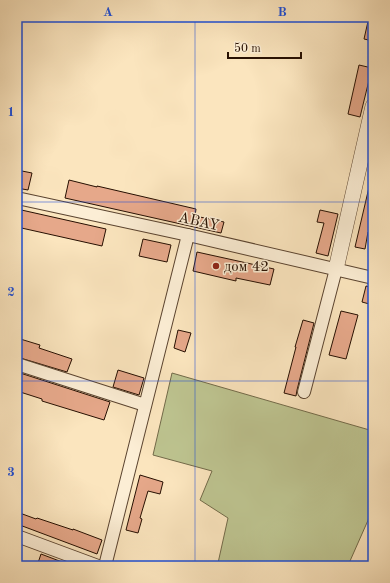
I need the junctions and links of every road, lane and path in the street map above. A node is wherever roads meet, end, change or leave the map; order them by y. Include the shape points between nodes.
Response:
1 (373, 106) edge
2 (17, 198) edge
3 (188, 235) junction
4 (336, 269) junction
5 (373, 278) edge
6 (17, 364) edge
7 (304, 392) dead end
8 (145, 405) junction
9 (17, 536) edge
10 (98, 566) edge
11 (105, 566) edge

1 - 4 street
2 - 3 street, ABAY
3 - 4 street, ABAY
3 - 8 street
4 - 5 street, ABAY
4 - 7 street
6 - 8 street
8 - 11 street
9 - 10 street

